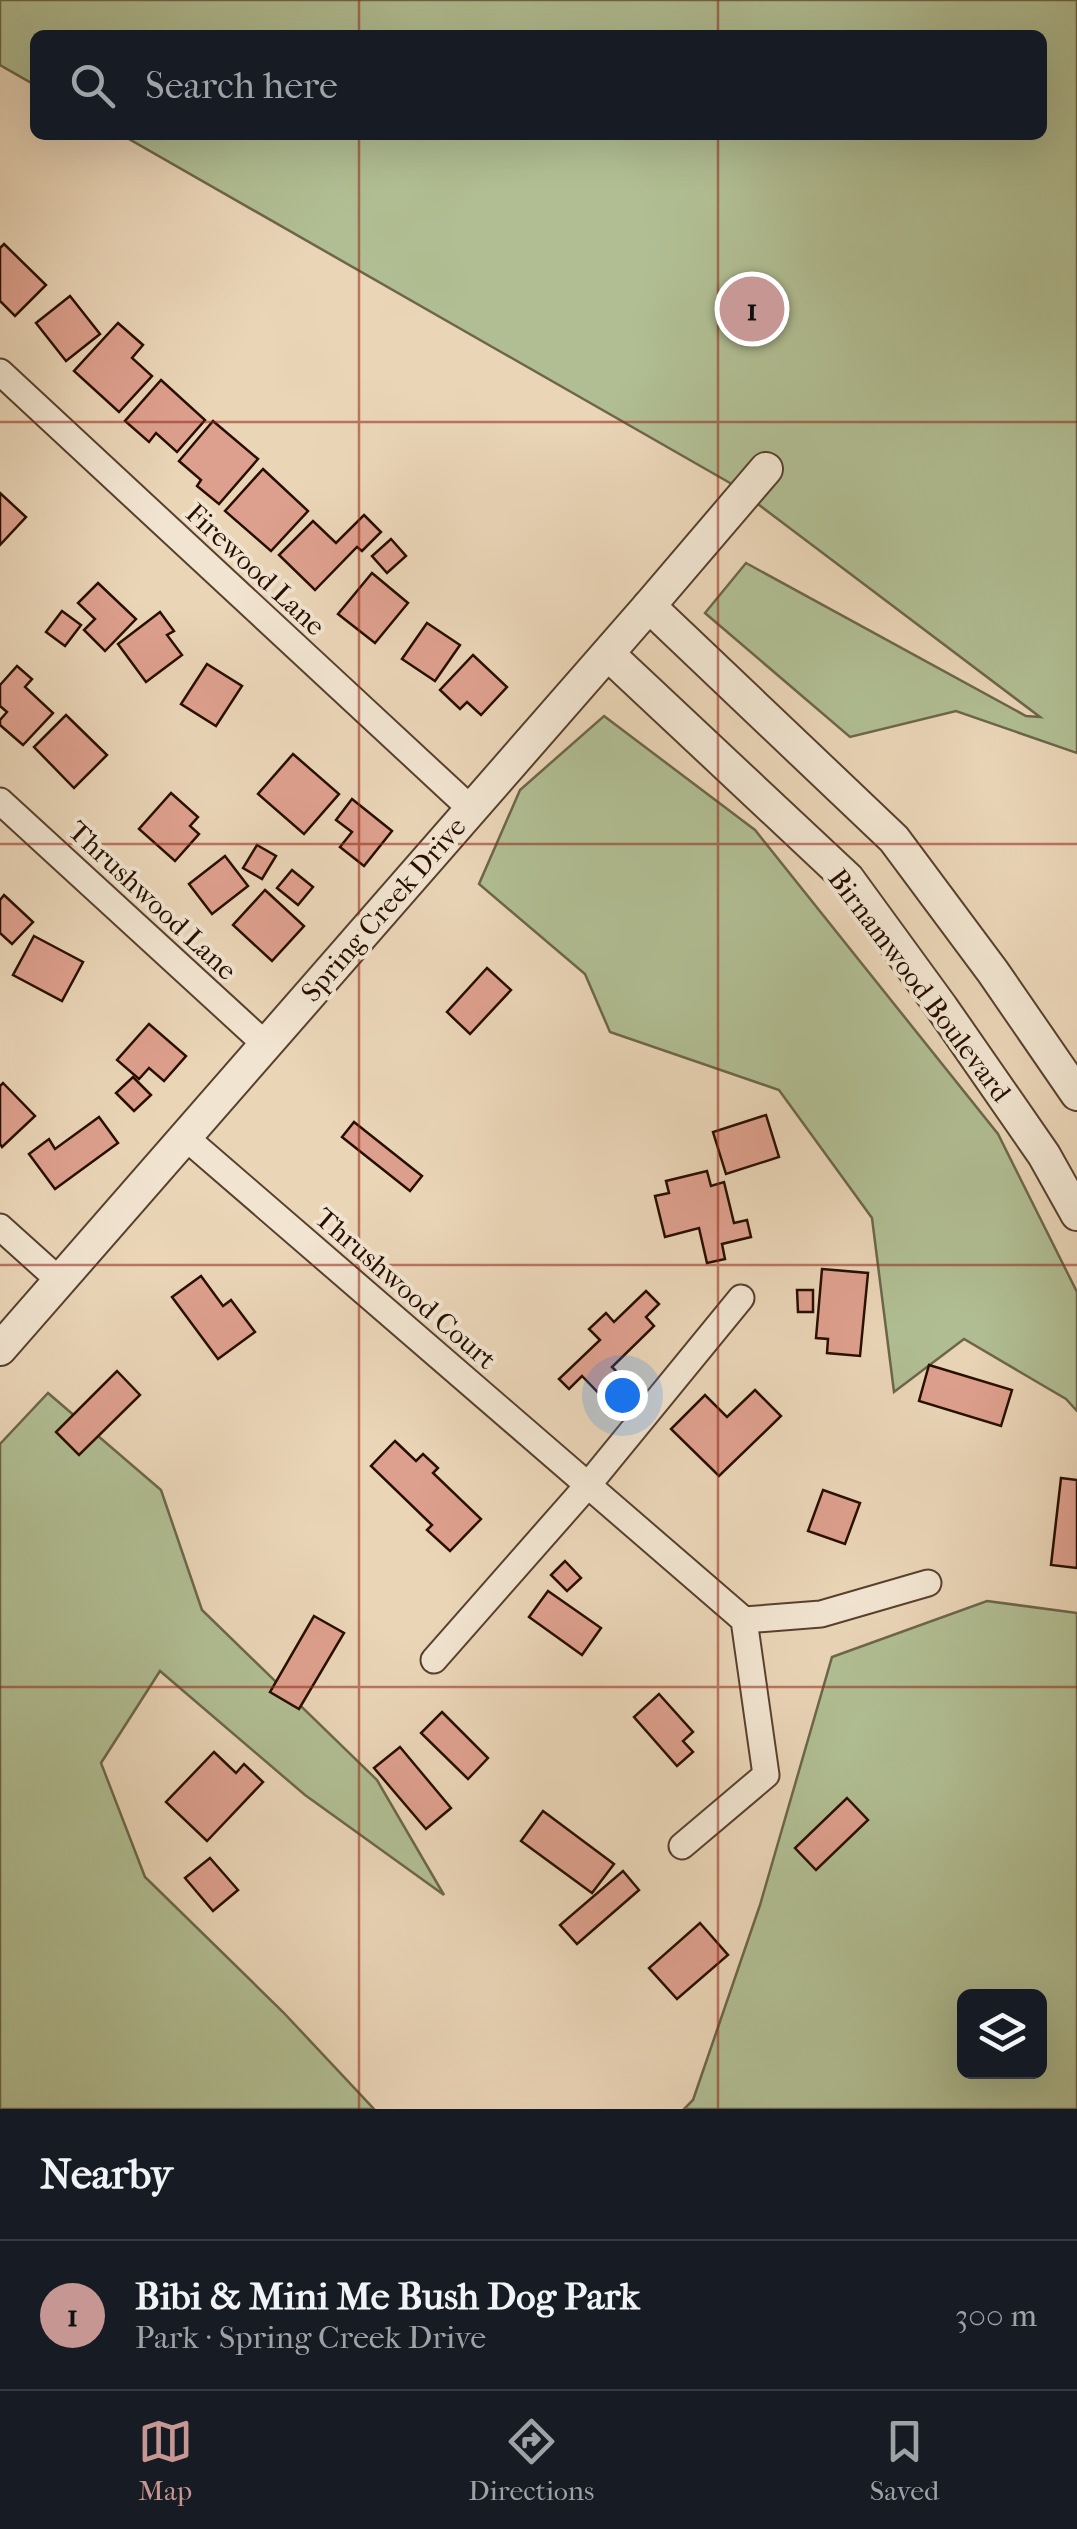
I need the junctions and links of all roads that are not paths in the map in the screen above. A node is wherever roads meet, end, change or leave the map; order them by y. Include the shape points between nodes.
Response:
1 (0, 372) edge
2 (766, 469) dead end
3 (650, 606) junction
4 (608, 654) junction
5 (0, 801) edge
6 (470, 809) junction
7 (265, 1044) junction
8 (1077, 1094) edge
9 (185, 1137) junction
10 (1077, 1214) edge
11 (0, 1227) edge
12 (60, 1281) junction
13 (741, 1298) dead end
14 (0, 1349) edge
15 (588, 1484) junction
16 (928, 1583) dead end
17 (744, 1620) junction
18 (434, 1660) dead end
19 (682, 1846) dead end

1 - 6 street, Firewood Lane
2 - 3 street, Spring Creek Drive
3 - 4 street, Spring Creek Drive
3 - 8 street via 894,838
4 - 6 street, Spring Creek Drive
4 - 10 street, Birnamwood Boulevard via 848,880 1044,1155
5 - 7 street, Thrushwood Lane
6 - 7 street, Spring Creek Drive
7 - 9 street, Spring Creek Drive
9 - 12 street, Spring Creek Drive
9 - 15 street, Thrushwood Court
11 - 12 street
12 - 14 street, Spring Creek Drive
13 - 15 street
15 - 17 street, Thrushwood Court
15 - 18 street
16 - 17 street via 821,1614
17 - 19 street via 766,1775

